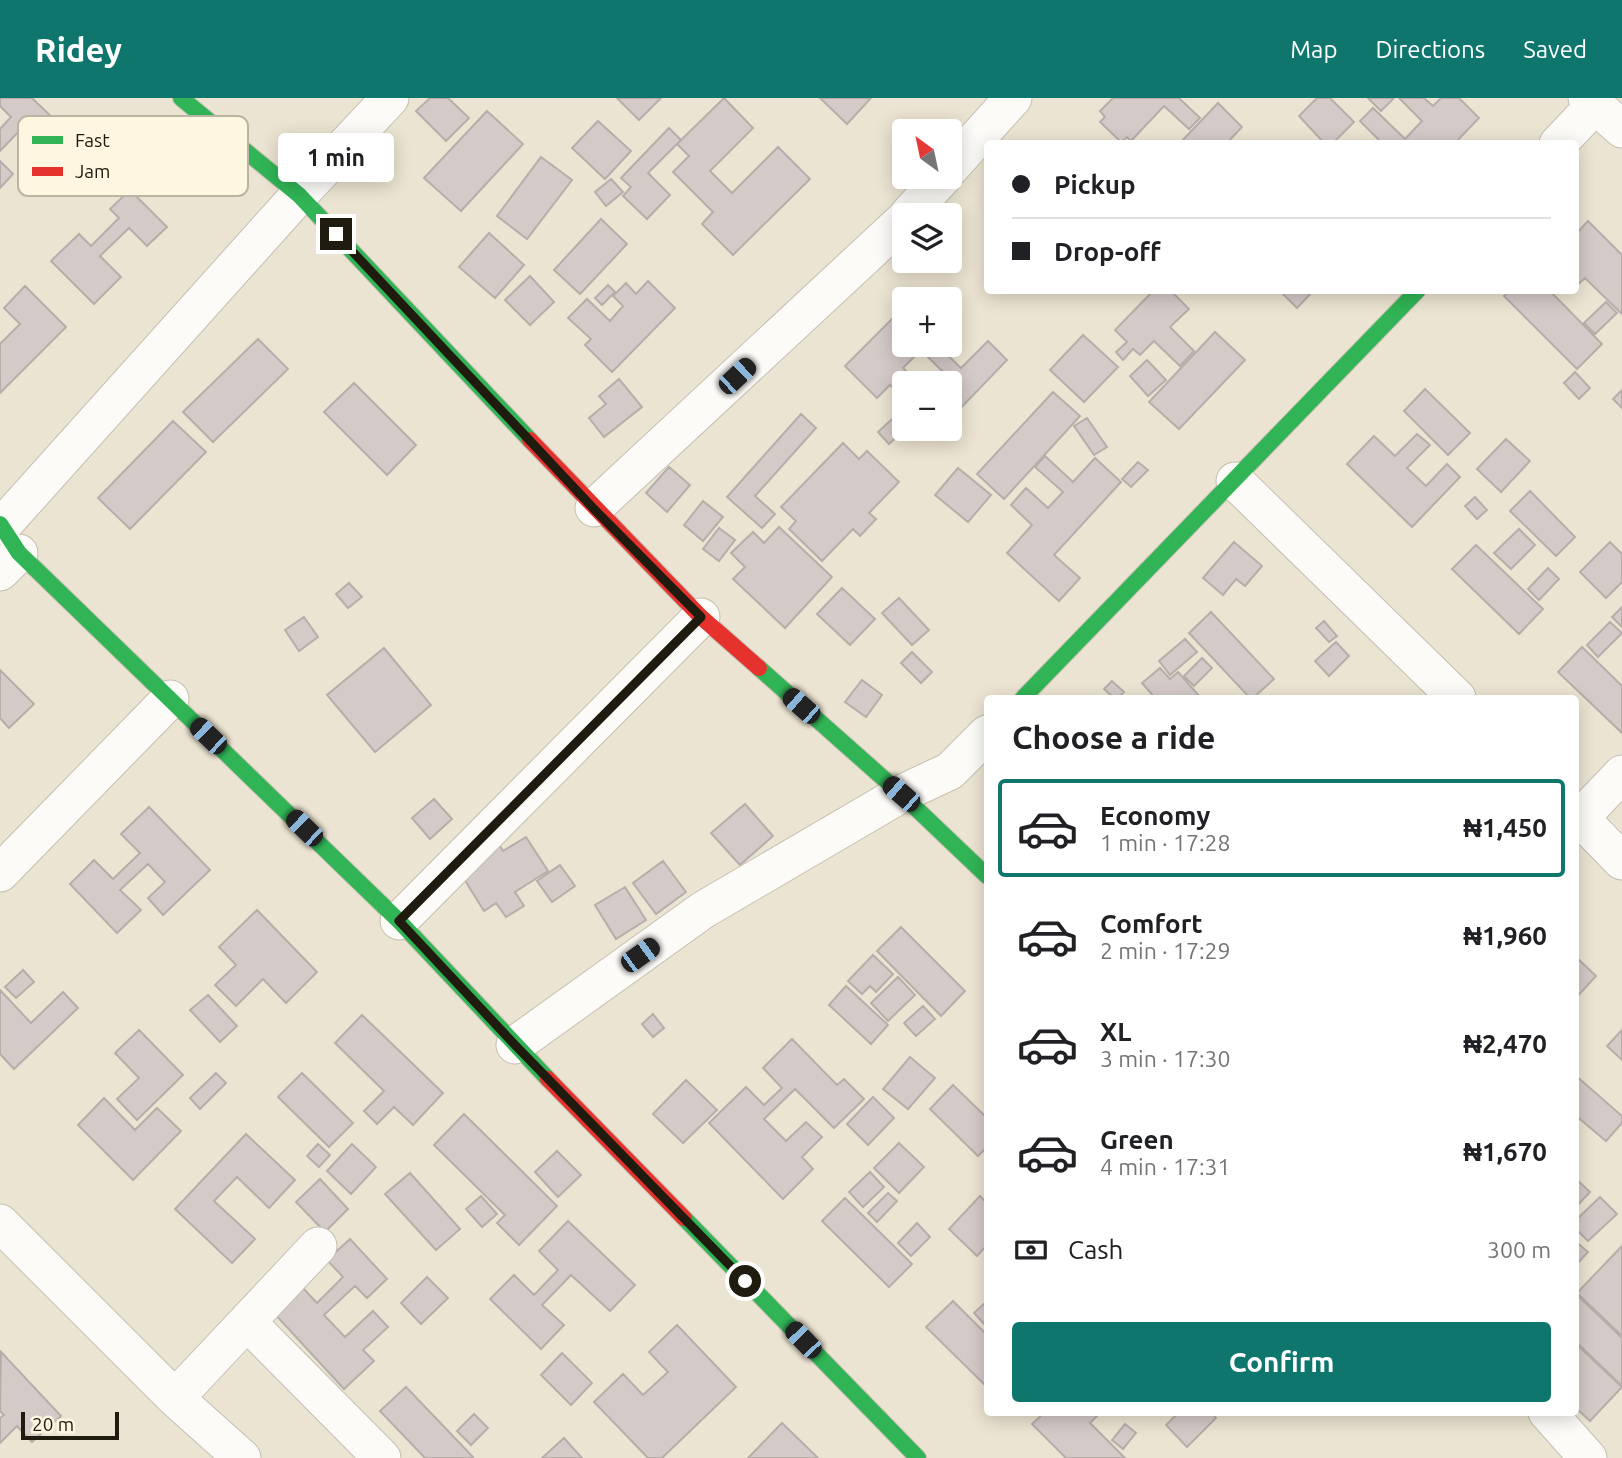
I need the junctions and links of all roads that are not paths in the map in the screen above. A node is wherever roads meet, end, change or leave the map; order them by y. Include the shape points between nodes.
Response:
1 (181, 98) edge
2 (390, 98) edge
3 (1013, 98) edge
4 (1591, 102) edge
5 (203, 116) edge
6 (1622, 129) edge
7 (1562, 140) edge
8 (248, 153) edge
9 (962, 155) edge
10 (932, 189) edge
11 (299, 195) junction
12 (919, 203) edge
13 (892, 230) edge
14 (1414, 294) edge
15 (1235, 481) junction
16 (594, 509) junction
17 (5, 544) edge
18 (701, 617) junction
19 (1026, 695) edge
20 (1454, 695) edge
21 (170, 699) junction
22 (984, 737) edge
23 (1622, 774) edge
24 (901, 794) junction
25 (1579, 814) edge
26 (1579, 818) edge
27 (1622, 861) edge
28 (0, 873) edge
29 (984, 873) edge
30 (399, 921) junction
31 (515, 1045) junction
32 (0, 1223) edge
33 (318, 1246) dead end
34 (247, 1322) junction
35 (175, 1398) junction
36 (1550, 1416) edge
37 (242, 1458) edge
38 (382, 1458) edge
39 (918, 1458) edge
40 (1588, 1458) edge

1 - 5 street
2 - 11 street
3 - 9 street
4 - 6 street
4 - 7 street
8 - 11 street
10 - 12 street
11 - 16 street
11 - 17 street
13 - 16 street
14 - 15 street
15 - 19 street
15 - 20 street
16 - 18 street
17 - 21 street
18 - 24 street
18 - 30 street
21 - 28 street
21 - 30 street
22 - 24 street via 950,771
23 - 25 street
24 - 29 street
24 - 31 street via 703,910
26 - 27 street
30 - 31 street
31 - 39 street
32 - 35 street
33 - 34 street
34 - 35 street
34 - 38 street
35 - 37 street
36 - 40 street

